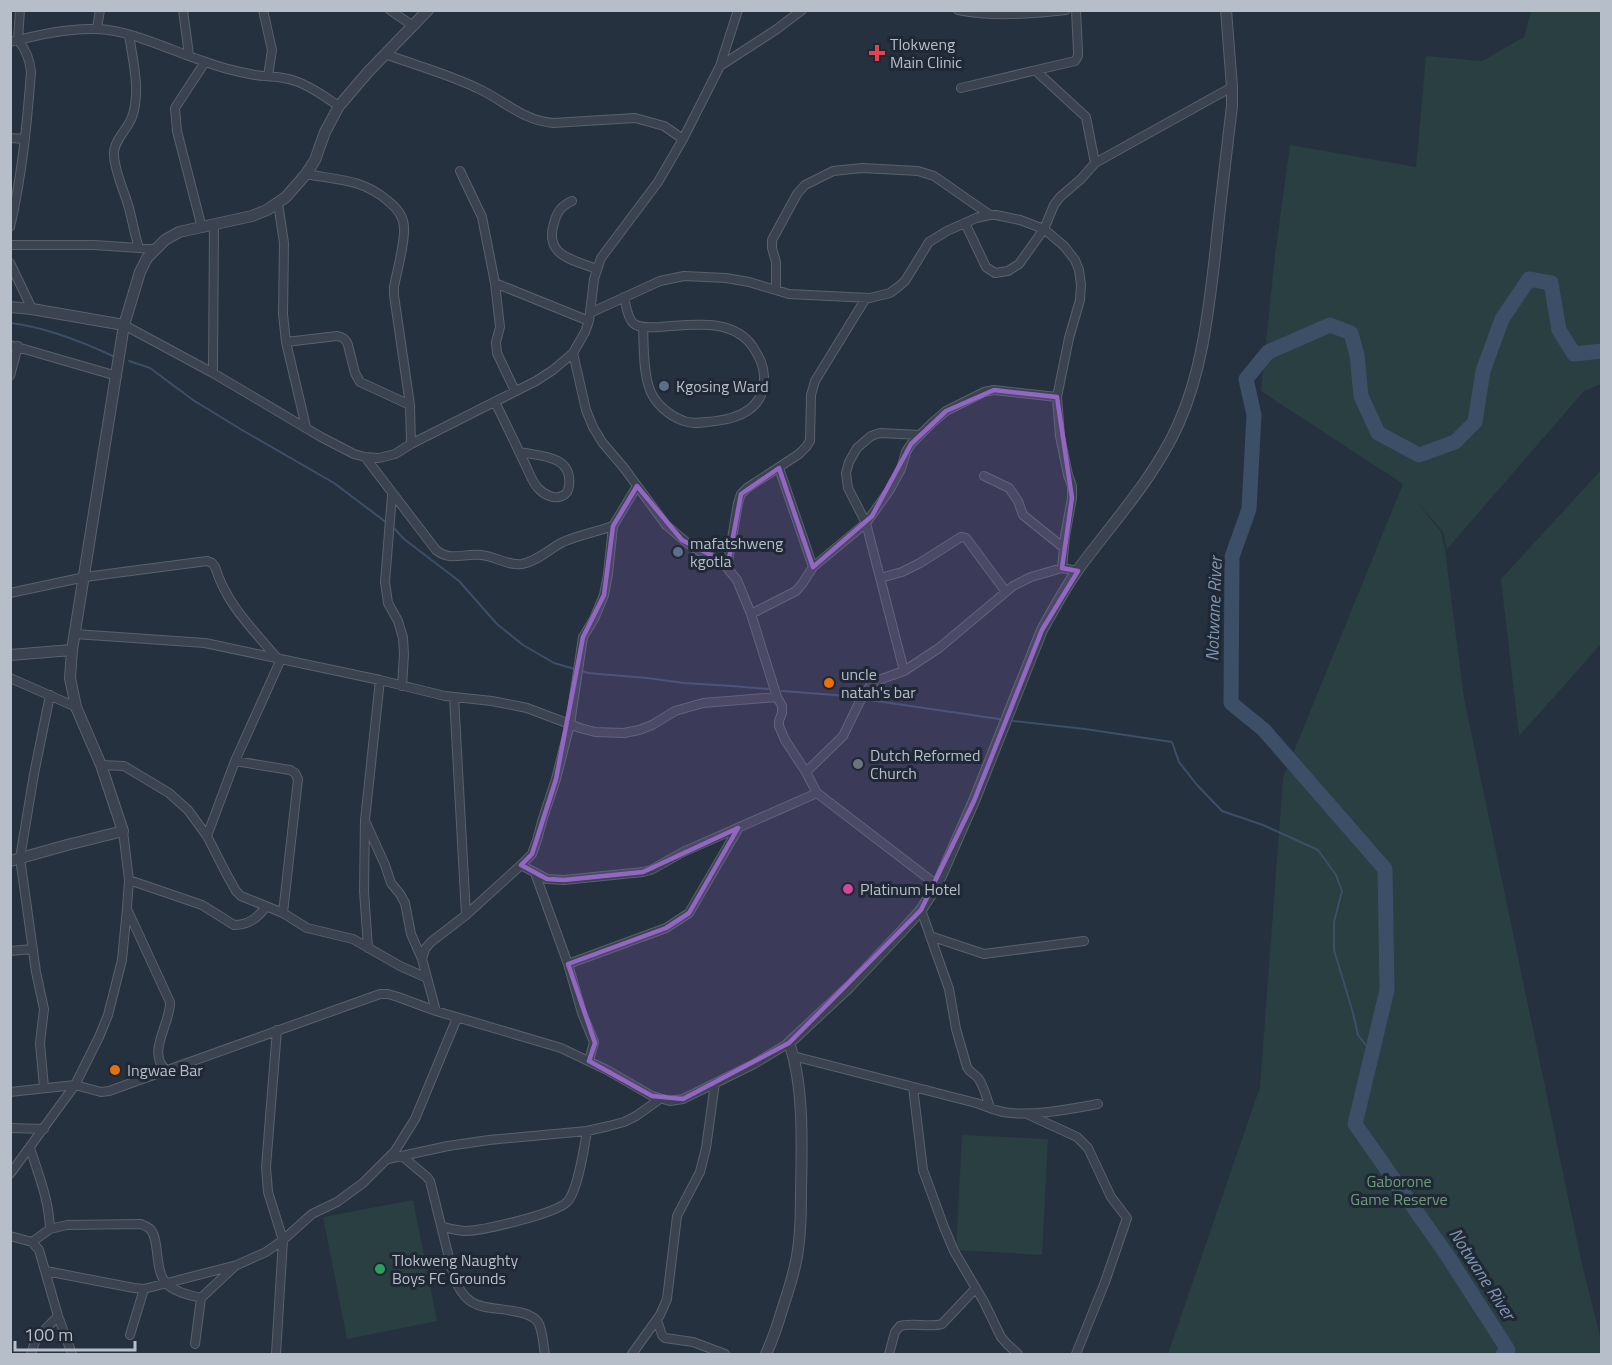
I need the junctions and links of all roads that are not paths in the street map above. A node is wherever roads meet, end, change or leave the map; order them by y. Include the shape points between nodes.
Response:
1 (20, 10) edge
2 (100, 10) edge
3 (183, 10) edge
4 (263, 10) edge
5 (390, 10) edge
6 (428, 10) edge
7 (738, 10) edge
8 (802, 10) edge
9 (958, 10) edge
10 (1066, 10) edge
11 (1076, 10) edge
12 (1226, 10) edge
13 (413, 26) junction
14 (97, 28) junction
15 (129, 35) junction
16 (14, 41) edge
17 (384, 54) junction
18 (189, 55) junction
19 (205, 62) junction
20 (720, 66) junction
21 (1036, 71) junction
22 (268, 76) junction
23 (1232, 87) junction
24 (961, 88) dead end
25 (339, 106) junction
26 (10, 138) edge
27 (26, 139) junction
28 (683, 140) junction
29 (1095, 163) junction
30 (460, 171) dead end
31 (306, 174) junction
32 (572, 201) dead end
33 (278, 203) junction
34 (990, 215) junction
35 (965, 223) junction
36 (214, 225) junction
37 (10, 227) edge
38 (202, 228) junction
39 (1044, 229) junction
40 (10, 245) edge
41 (139, 248) junction
42 (154, 249) junction
43 (10, 263) edge
44 (596, 269) junction
45 (495, 283) junction
46 (776, 290) junction
47 (624, 297) junction
48 (866, 298) junction
49 (10, 307) edge
50 (32, 309) junction
51 (589, 317) junction
52 (124, 325) junction
53 (643, 328) junction
54 (286, 342) junction
55 (14, 346) edge
56 (573, 353) junction
57 (213, 373) junction
58 (10, 376) edge
59 (117, 376) junction
60 (515, 391) junction
61 (1057, 397) junction
62 (495, 402) junction
63 (410, 405) junction
64 (306, 427) junction
65 (920, 435) junction
66 (411, 444) junction
67 (519, 452) junction
68 (364, 458) junction
69 (778, 468) junction
70 (984, 476) dead end
71 (637, 486) junction
72 (392, 495) junction
73 (866, 523) junction
74 (612, 526) junction
75 (1064, 548) junction
76 (813, 567) junction
77 (727, 568) junction
78 (1062, 568) junction
79 (1078, 571) junction
80 (85, 577) junction
81 (880, 578) junction
82 (1006, 592) junction
83 (10, 593) edge
84 (751, 614) junction
85 (75, 634) junction
86 (72, 650) junction
87 (10, 655) edge
88 (279, 658) junction
89 (904, 670) junction
90 (10, 678) edge
91 (380, 680) junction
92 (402, 686) junction
93 (50, 695) junction
94 (454, 697) junction
95 (777, 697) junction
96 (76, 707) junction
97 (570, 724) junction
98 (235, 760) junction
99 (101, 765) junction
100 (806, 772) junction
101 (817, 793) junction
102 (365, 820) junction
103 (738, 828) junction
104 (123, 831) junction
105 (207, 836) junction
106 (15, 860) edge
107 (521, 865) junction
108 (535, 873) junction
109 (129, 880) junction
110 (937, 885) junction
111 (266, 906) junction
112 (127, 908) junction
113 (921, 910) junction
114 (283, 914) junction
115 (466, 915) junction
116 (930, 936) junction
117 (1084, 941) dead end
118 (368, 948) junction
119 (33, 949) junction
120 (10, 951) edge
121 (422, 959) junction
122 (567, 964) junction
123 (427, 978) junction
124 (436, 1011) junction
125 (457, 1018) junction
126 (277, 1030) junction
127 (789, 1044) junction
128 (794, 1056) junction
129 (589, 1061) junction
130 (162, 1065) junction
131 (715, 1083) junction
132 (75, 1085) junction
133 (913, 1087) junction
134 (44, 1088) junction
135 (10, 1092) edge
136 (660, 1099) junction
137 (1098, 1104) dead end
138 (990, 1108) junction
139 (1024, 1113) junction
140 (10, 1128) edge
141 (44, 1130) junction
142 (587, 1131) junction
143 (30, 1148) junction
144 (402, 1156) junction
145 (387, 1159) junction
146 (10, 1174) edge
147 (441, 1226) junction
148 (50, 1229) junction
149 (10, 1236) edge
150 (283, 1240) junction
151 (32, 1242) junction
152 (237, 1264) junction
153 (46, 1271) junction
154 (209, 1272) junction
155 (166, 1283) junction
156 (217, 1284) junction
157 (144, 1288) junction
158 (976, 1288) junction
159 (201, 1298) junction
160 (58, 1316) junction
161 (657, 1320) junction
162 (130, 1335) dead end
163 (195, 1344) dead end
164 (31, 1354) edge
165 (72, 1354) edge
166 (276, 1354) edge
167 (545, 1354) edge
168 (632, 1354) edge
169 (725, 1354) edge
170 (766, 1354) edge
171 (889, 1354) edge
172 (1018, 1354) edge
173 (1076, 1354) edge

1 - 16 street
2 - 14 street
3 - 18 street
4 - 22 street via 272,50
5 - 13 street
6 - 13 street
7 - 20 street
8 - 20 street
9 - 10 street via 1012,15
11 - 21 street via 1077,58
12 - 23 street
13 - 17 street
14 - 15 street
14 - 16 street
15 - 18 street
15 - 41 street via 136,93 132,117 113,153
16 - 27 street via 23,47 30,61
17 - 25 street
17 - 28 street via 477,88 541,122 635,118 664,126
18 - 19 street
19 - 22 street
19 - 38 street via 175,108 177,131
20 - 28 street
21 - 24 street
21 - 29 street via 1086,117
22 - 25 street via 294,80
23 - 29 street
23 - 79 street via 1209,301 1194,382 1178,426 1155,466
25 - 31 street
26 - 27 street
27 - 37 street
28 - 44 street
29 - 39 street via 1060,197
30 - 45 street via 482,217
31 - 33 street
31 - 63 street via 362,184 394,206 403,220 394,295
32 - 44 street via 556,215 551,232 553,244 561,255
33 - 36 street via 252,216
33 - 54 street via 284,243
34 - 35 street
34 - 39 street
34 - 46 street via 934,176 918,171 833,171 797,194 772,240
35 - 39 street via 986,267 995,273 1019,264
35 - 48 street via 929,242 898,287
36 - 38 street
36 - 57 street
38 - 42 street via 179,232
39 - 61 street via 1076,260 1081,285
40 - 41 street
41 - 42 street
42 - 52 street via 140,272
43 - 50 street
44 - 51 street
45 - 51 street
45 - 60 street via 500,327 497,353
46 - 47 street via 726,278 684,276 660,281
46 - 48 street via 806,296
47 - 51 street
47 - 53 street via 631,320
48 - 69 street via 815,381 810,441
49 - 50 street
50 - 52 street
51 - 56 street
52 - 57 street
52 - 59 street
53 - 53 street via 703,324 733,330 748,340 764,366 762,391 756,403 732,420 695,423 663,409 649,387
54 - 63 street via 342,337 360,382
54 - 64 street
55 - 58 street
55 - 59 street
56 - 60 street via 553,370
56 - 71 street via 593,427
57 - 64 street
59 - 80 street
60 - 62 street
61 - 65 street via 984,392 946,411
61 - 75 street via 1060,436 1072,486
62 - 66 street
62 - 67 street
63 - 66 street
64 - 68 street
65 - 73 street via 906,452 889,491
65 - 73 street via 880,433 857,448 849,462 846,480
66 - 68 street via 386,457
67 - 67 street via 539,490 554,498 566,494 568,475 559,460
68 - 72 street
69 - 76 street
69 - 77 street via 741,494
70 - 75 street via 1009,489 1023,515
71 - 74 street
71 - 77 street via 682,540
72 - 74 street via 436,550 448,557 480,554 522,564 564,542
72 - 92 street via 385,582 388,603 403,638
73 - 76 street
73 - 81 street
74 - 97 street via 604,595 583,637
75 - 78 street
76 - 84 street via 796,591
77 - 84 street via 737,580
78 - 79 street
78 - 82 street via 1031,577
79 - 110 street via 1041,630
80 - 83 street
80 - 85 street
80 - 88 street via 212,563 228,599
81 - 82 street via 920,563 961,537 966,538
81 - 89 street
82 - 89 street via 939,648
84 - 95 street
85 - 86 street
85 - 88 street via 205,643
86 - 87 street
86 - 96 street via 70,678
88 - 91 street
88 - 98 street
89 - 100 street via 871,685 843,736
90 - 93 street
91 - 92 street
91 - 102 street
92 - 94 street
93 - 96 street
93 - 106 street
94 - 97 street via 527,708
94 - 115 street
95 - 97 street via 689,706 652,725 624,733 595,732
95 - 100 street via 782,706 779,726
96 - 99 street
97 - 107 street via 537,840 532,854
98 - 105 street
98 - 114 street via 290,770 298,779
99 - 104 street
99 - 105 street via 124,766 169,793
100 - 101 street
101 - 103 street
101 - 110 street
102 - 118 street
102 - 121 street via 391,883 405,903 411,934
103 - 108 street via 643,872 564,880 547,879
103 - 122 street via 689,913 666,928
104 - 106 street
104 - 109 street
105 - 111 street via 236,891
106 - 119 street
107 - 108 street
107 - 115 street
108 - 122 street
109 - 111 street via 202,905 231,925 239,926 257,917
109 - 112 street
110 - 113 street
111 - 114 street
112 - 130 street via 170,1002 158,1047
112 - 132 street via 122,960 108,1015
113 - 116 street
113 - 127 street
114 - 118 street via 307,928 345,936
115 - 121 street via 431,942
116 - 117 street via 984,954
116 - 138 street via 949,989 967,1066 978,1077
118 - 123 street
119 - 120 street
119 - 134 street via 44,1010 40,1043
121 - 123 street
122 - 129 street via 594,1048
123 - 124 street
124 - 125 street
124 - 126 street via 380,994
125 - 129 street via 561,1048
125 - 145 street via 415,1119
126 - 130 street
126 - 150 street via 266,1167 268,1192
127 - 128 street
127 - 131 street
128 - 133 street
128 - 170 street via 802,1160 798,1249 792,1281
129 - 136 street
130 - 132 street via 101,1092
131 - 136 street via 683,1100
131 - 161 street via 706,1148 700,1172 677,1216 667,1299
132 - 134 street
132 - 141 street
133 - 138 street
133 - 158 street via 923,1170 954,1251
134 - 135 street
136 - 142 street via 624,1122
137 - 139 street
138 - 139 street
139 - 173 street via 1077,1137 1088,1148 1111,1197 1127,1218
140 - 141 street
141 - 143 street
142 - 144 street via 489,1140
142 - 147 street via 575,1188 558,1209 467,1231
143 - 146 street
143 - 148 street via 47,1200
144 - 145 street
144 - 147 street via 430,1181
145 - 150 street via 363,1183 312,1214
147 - 167 street via 457,1287 463,1295 482,1308 531,1316 539,1324
148 - 151 street
148 - 155 street via 67,1225 141,1224 155,1237 159,1269
149 - 151 street
150 - 152 street
150 - 166 street
151 - 153 street
152 - 154 street
152 - 156 street
153 - 157 street
153 - 160 street
154 - 155 street
154 - 156 street
155 - 157 street
155 - 159 street
156 - 159 street
157 - 162 street
158 - 171 street via 942,1324 900,1326
158 - 172 street via 1000,1336
159 - 163 street
160 - 164 street via 36,1339
160 - 165 street
161 - 168 street
161 - 169 street via 665,1338 693,1342

